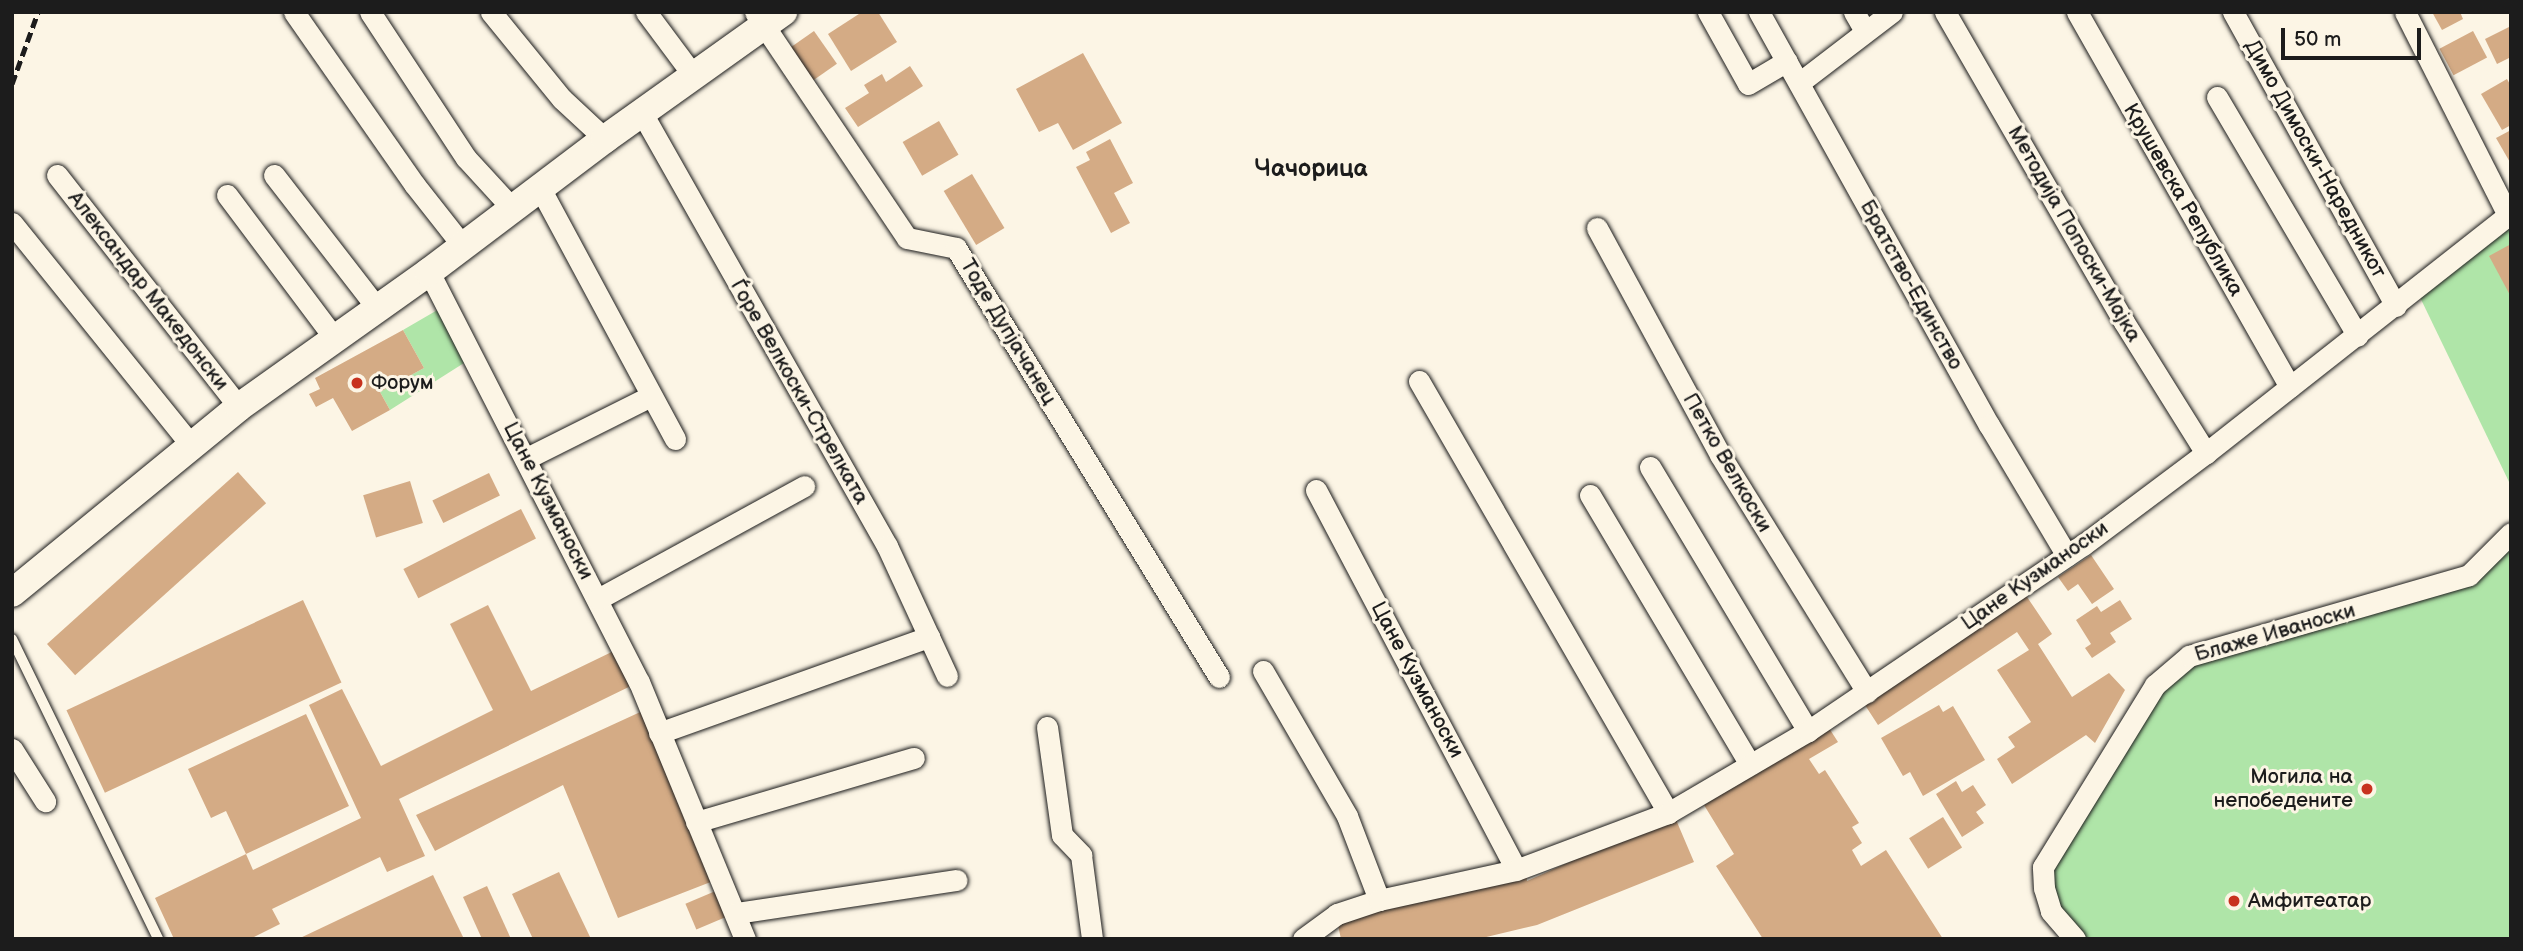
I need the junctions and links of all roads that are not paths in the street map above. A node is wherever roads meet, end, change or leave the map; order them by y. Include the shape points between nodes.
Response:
1 (293, 12) edge
2 (370, 12) edge
3 (491, 12) edge
4 (646, 12) edge
5 (1708, 12) edge
6 (1759, 12) edge
7 (1854, 12) edge
8 (1892, 12) edge
9 (1945, 12) edge
10 (2077, 12) edge
11 (2233, 12) edge
12 (2405, 12) edge
13 (767, 17) edge
14 (1865, 32) junction
15 (1787, 61) junction
16 (693, 75) junction
17 (1800, 83) junction
18 (2217, 97) dead end
19 (642, 113) junction
20 (605, 139) junction
21 (57, 175) dead end
22 (274, 175) dead end
23 (540, 188) junction
24 (227, 195) dead end
25 (512, 208) junction
26 (2510, 214) edge
27 (12, 223) edge
28 (1597, 228) dead end
29 (462, 245) junction
30 (429, 272) junction
31 (2396, 306) junction
32 (378, 309) junction
33 (2358, 336) junction
34 (335, 339) junction
35 (1419, 382) dead end
36 (2290, 387) junction
37 (651, 396) junction
38 (239, 407) junction
39 (675, 439) dead end
40 (191, 445) junction
41 (2206, 453) junction
42 (525, 459) junction
43 (1650, 467) dead end
44 (804, 486) dead end
45 (1316, 490) dead end
46 (1590, 495) dead end
47 (2511, 533) edge
48 (2067, 556) junction
49 (15, 587) edge
50 (598, 599) junction
51 (929, 637) junction
52 (12, 639) edge
53 (1263, 671) dead end
54 (947, 676) dead end
55 (1219, 677) dead end
56 (1867, 692) junction
57 (1047, 727) dead end
58 (1808, 731) junction
59 (659, 733) junction
60 (12, 749) edge
61 (914, 758) dead end
62 (1750, 764) junction
63 (45, 800) dead end
64 (1668, 813) junction
65 (696, 822) junction
66 (1516, 870) junction
67 (957, 880) dead end
68 (1379, 900) junction
69 (737, 913) junction
70 (1304, 938) edge
71 (158, 939) edge
72 (746, 939) edge
73 (1091, 939) edge
74 (2076, 939) edge

1 - 29 street
2 - 25 street via 466,158
3 - 20 street via 562,99
4 - 16 street
5 - 15 street via 1748,84
6 - 15 street, Братство-Единство
7 - 14 street
8 - 14 street
9 - 41 street, Методија Попоски-Мајка via 2124,322
10 - 36 street, Крушевска Република
11 - 31 street, Димо Димоски-Наредникот
12 - 26 street
13 - 16 street, Александар Македонски
13 - 55 street, Тоде Дупјачанец via 907,238 956,248
14 - 17 street
15 - 17 street, Братство-Единство
16 - 19 street, Александар Македонски
17 - 48 street, Братство-Единство via 1989,425
18 - 33 street
19 - 20 street, Александар Македонски
19 - 51 street, Ѓоре Велкоски-Стрелката via 887,546
20 - 23 street, Александар Македонски
21 - 38 street, Александар Македонски
22 - 32 street
23 - 25 street, Александар Македонски
23 - 37 street
24 - 34 street
25 - 29 street, Александар Македонски
26 - 31 street, Цане Кузманоски
27 - 40 street
28 - 56 street, Петко Велкоски via 1720,456
29 - 30 street, Александар Македонски
30 - 32 street, Александар Македонски
30 - 42 street, Цане Кузманоски
31 - 33 street, Цане Кузманоски
32 - 34 street, Александар Македонски
33 - 36 street, Цане Кузманоски
34 - 38 street, Александар Македонски
35 - 64 street
36 - 41 street, Цане Кузманоски
37 - 39 street
37 - 42 street
38 - 40 street, Александар Македонски
40 - 49 street, Александар Македонски
41 - 48 street, Цане Кузманоски
42 - 50 street, Цане Кузманоски
43 - 58 street
44 - 50 street
45 - 66 street, Цане Кузманоски
46 - 62 street
47 - 74 street, Блаже Иваноски via 2469,575 2189,656 2155,685 2043,867 2051,911
48 - 56 street, Цане Кузманоски
50 - 59 street, Цане Кузманоски
51 - 54 street, Ѓоре Велкоски-Стрелката
51 - 59 street
52 - 71 lane
53 - 68 street via 1347,816
56 - 58 street, Цане Кузманоски
57 - 73 street via 1062,835 1081,855
58 - 62 street, Цане Кузманоски
59 - 65 street, Цане Кузманоски
60 - 63 street
61 - 65 street
62 - 64 street, Цане Кузманоски
64 - 66 street, Цане Кузманоски
65 - 69 street, Цане Кузманоски
66 - 68 street, Цане Кузманоски
67 - 69 street
68 - 70 street, Цане Кузманоски via 1337,914
69 - 72 street, Цане Кузманоски

